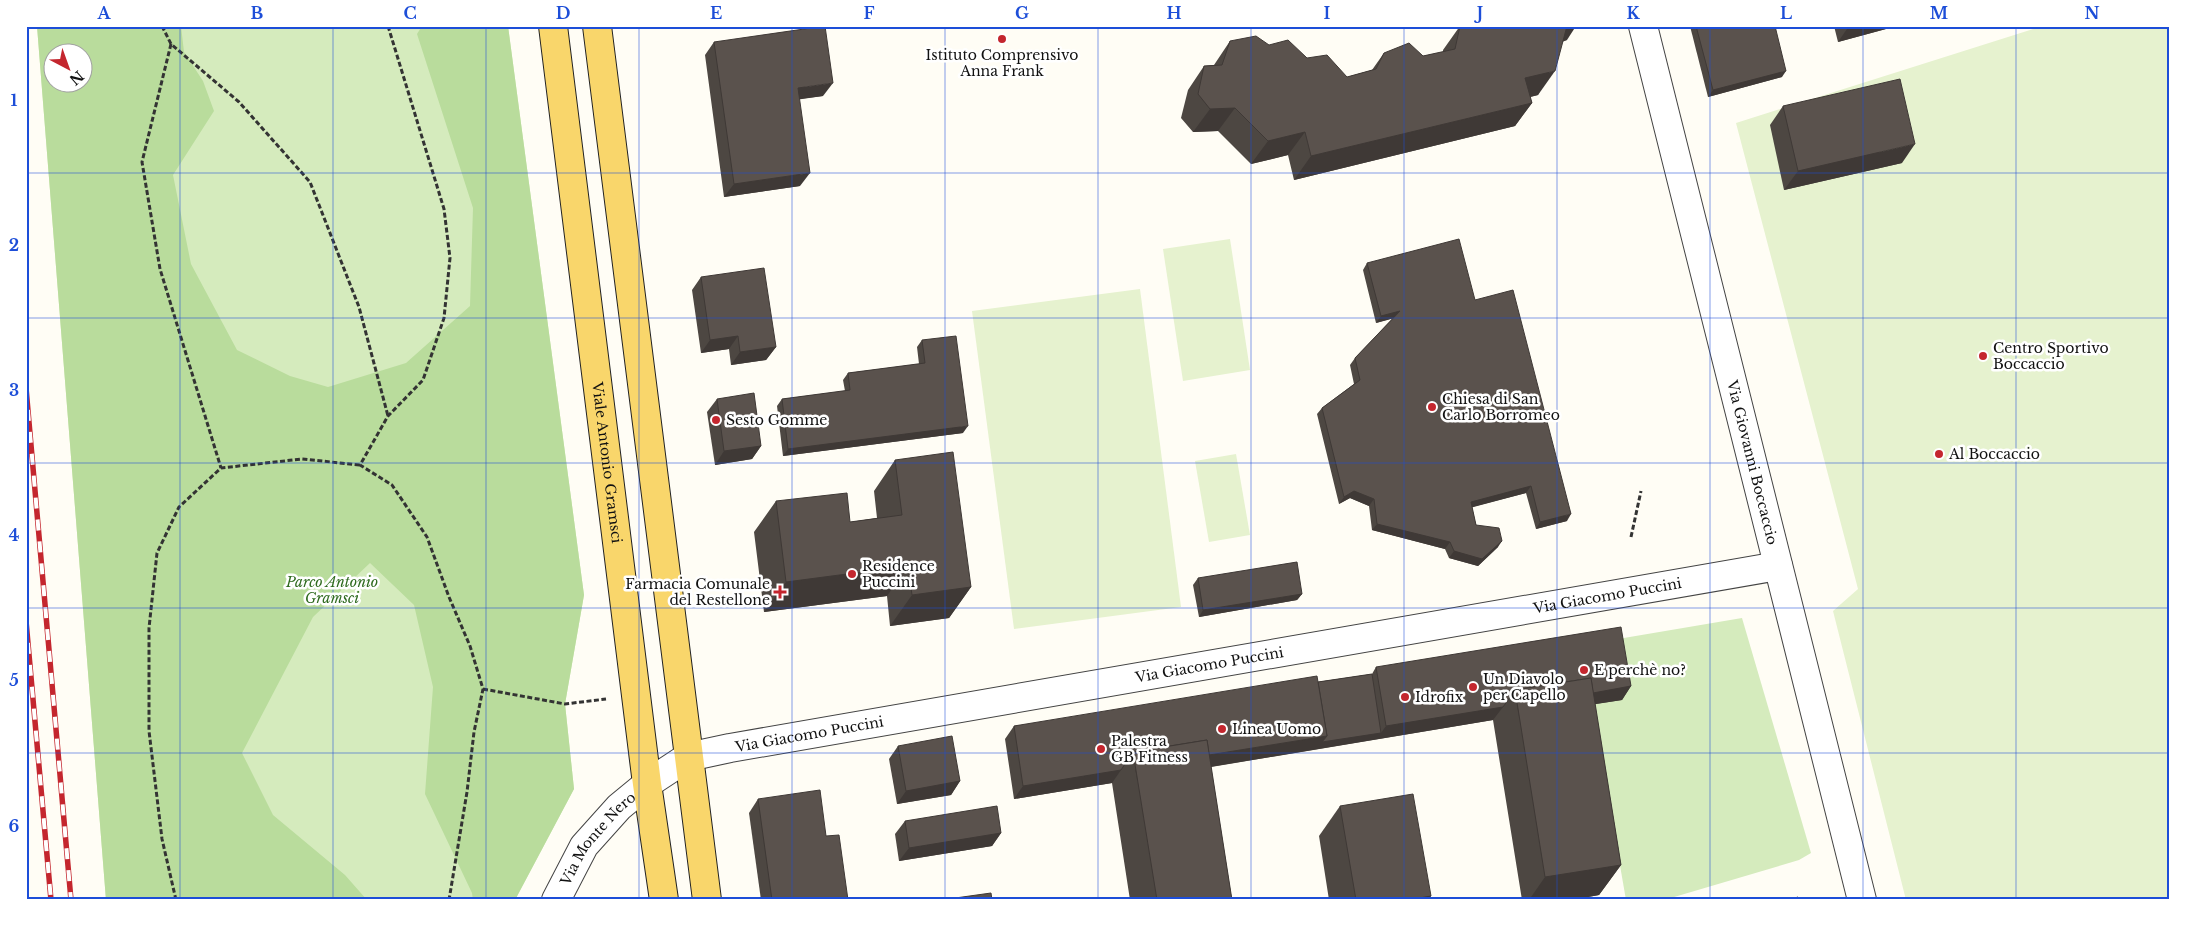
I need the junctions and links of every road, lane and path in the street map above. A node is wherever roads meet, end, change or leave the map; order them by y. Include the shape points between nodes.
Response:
1 (162, 26) edge
2 (388, 26) edge
3 (553, 26) edge
4 (596, 26) edge
5 (1642, 26) edge
6 (171, 44) junction
7 (388, 416) junction
8 (360, 465) junction
9 (221, 468) junction
10 (1641, 491) dead end
11 (1631, 537) dead end
12 (1778, 566) junction
13 (483, 689) junction
14 (609, 699) dead end
15 (688, 758) junction
16 (647, 784) junction
17 (176, 900) edge
18 (448, 900) edge
19 (556, 900) edge
20 (664, 900) edge
21 (707, 900) edge
22 (1862, 900) edge

1 - 6 path
2 - 7 path via 444,209 450,258 444,318 423,380
3 - 16 main road, Viale Antonio Gramsci
4 - 15 main road
5 - 12 street, Via Giovanni Boccaccio
6 - 7 path via 239,102 310,182 359,307
6 - 9 path via 142,162 160,269
7 - 8 path
8 - 9 path via 302,459
8 - 13 path via 392,485 426,537 470,646
9 - 17 path via 179,507 157,553 149,628 149,731 162,839
10 - 11 path
12 - 15 street, Via Giacomo Puccini via 750,744
12 - 22 street, Via Giovanni Boccaccio
13 - 14 path via 565,704
13 - 18 path
15 - 16 street, Via Giacomo Puccini
15 - 21 main road
16 - 19 street, Via Monte Nero via 619,807 584,846
16 - 20 main road, Viale Antonio Gramsci

